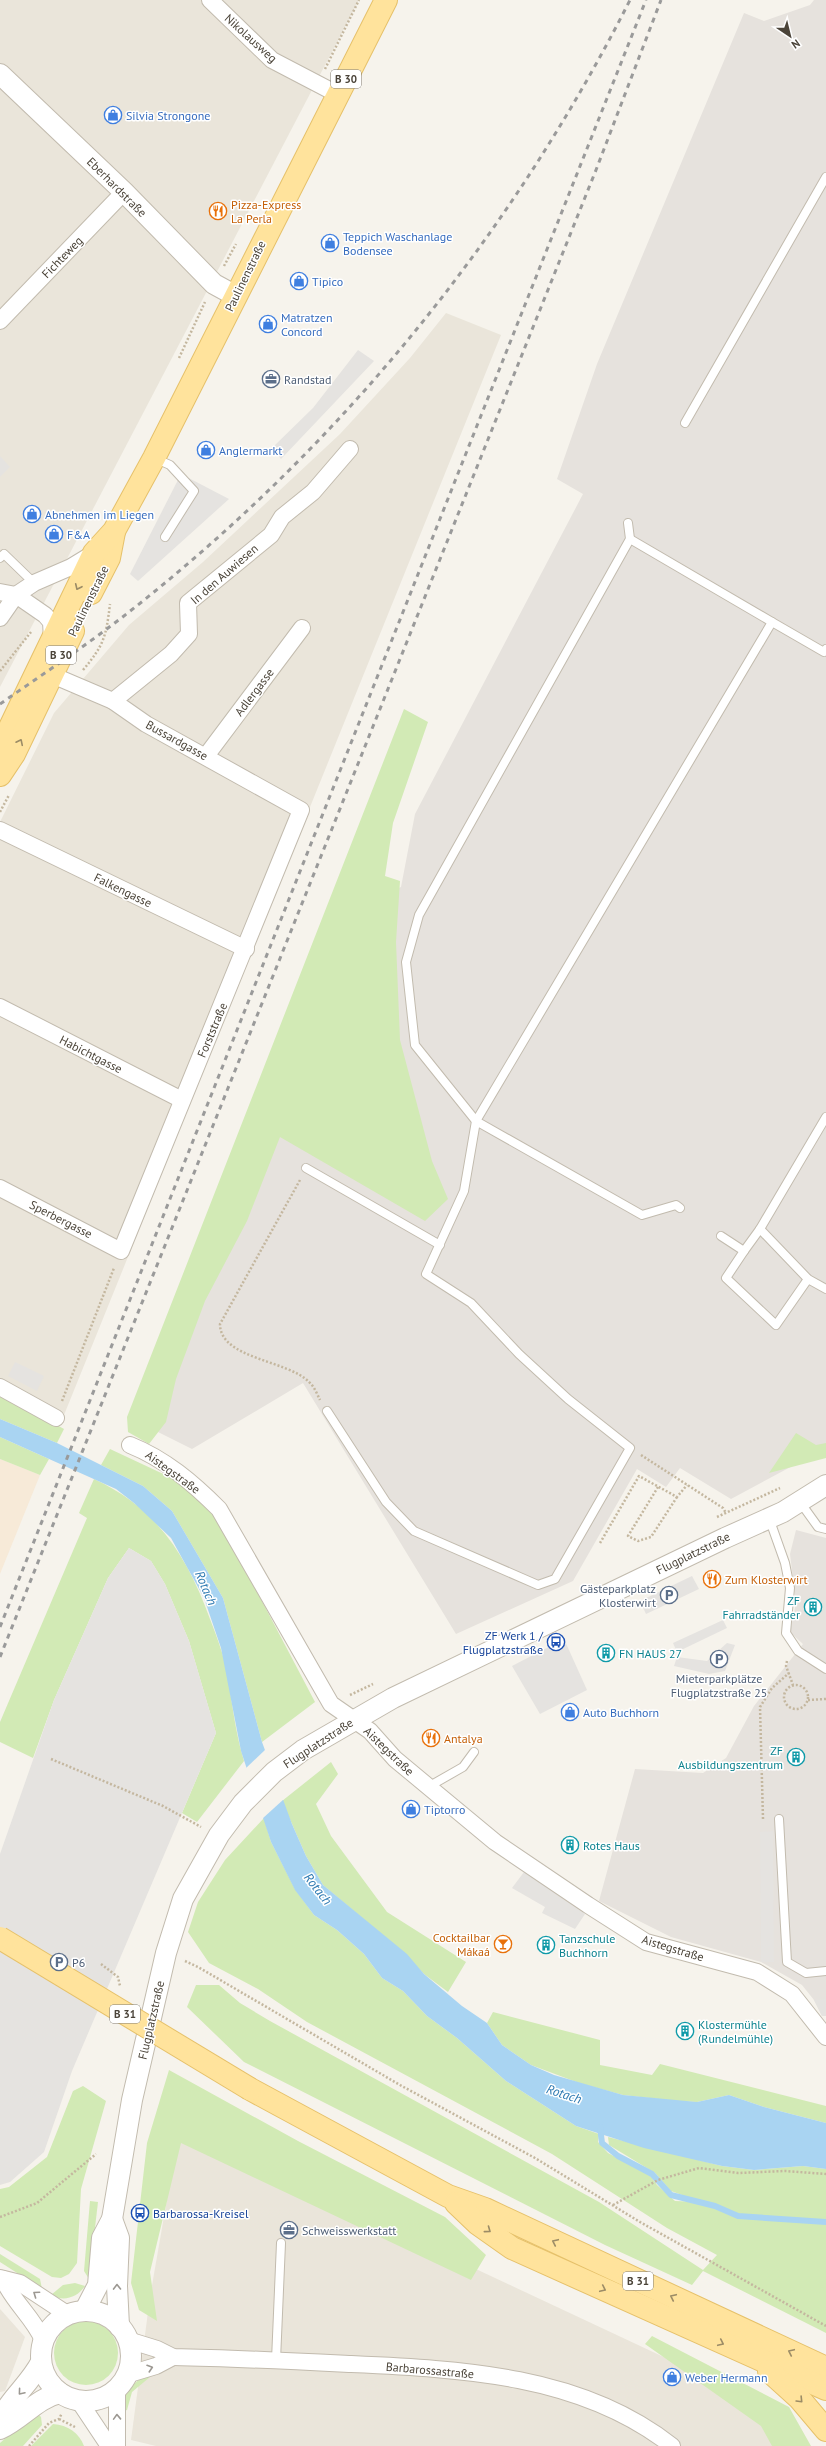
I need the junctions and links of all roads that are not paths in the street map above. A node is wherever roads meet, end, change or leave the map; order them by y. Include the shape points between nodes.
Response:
1 (210, 0) edge
2 (386, 0) edge
3 (0, 74) edge
4 (338, 95) junction
5 (826, 177) edge
6 (124, 192) junction
7 (236, 296) junction
8 (0, 321) edge
9 (685, 423) dead end
10 (350, 449) dead end
11 (154, 458) junction
12 (628, 523) dead end
13 (114, 531) junction
14 (165, 537) dead end
15 (630, 539) junction
16 (94, 553) junction
17 (0, 558) edge
18 (34, 583) junction
19 (0, 592) edge
20 (16, 594) junction
21 (0, 618) edge
22 (772, 622) junction
23 (302, 628) dead end
24 (52, 640) junction
25 (826, 649) edge
26 (52, 675) junction
27 (113, 701) junction
28 (0, 748) edge
29 (206, 756) junction
30 (0, 775) edge
31 (301, 810) joint
32 (0, 830) edge
33 (246, 949) junction
34 (0, 1007) edge
35 (182, 1100) junction
36 (826, 1117) edge
37 (476, 1121) junction
38 (306, 1168) road end
39 (0, 1188) edge
40 (680, 1208) dead end
41 (760, 1229) junction
42 (722, 1236) dead end
43 (440, 1244) junction
44 (121, 1251) joint
45 (744, 1251) junction
46 (808, 1279) junction
47 (826, 1289) edge
48 (0, 1387) edge
49 (327, 1411) road end
50 (57, 1413) road end
51 (130, 1445) dead end
52 (826, 1485) edge
53 (800, 1502) junction
54 (826, 1502) edge
55 (769, 1518) junction
56 (826, 1529) edge
57 (826, 1668) edge
58 (354, 1720) junction
59 (474, 1752) dead end
60 (428, 1787) junction
61 (779, 1822) road end
62 (0, 1938) edge
63 (826, 1971) edge
64 (826, 2037) edge
65 (448, 2196) junction
66 (112, 2219) junction
67 (281, 2243) dead end
68 (1, 2278) edge
69 (76, 2312) junction
70 (124, 2333) junction
71 (43, 2340) junction
72 (173, 2357) junction
73 (751, 2357) junction
74 (276, 2360) junction
75 (41, 2362) junction
76 (826, 2368) edge
77 (122, 2381) junction
78 (826, 2389) edge
79 (69, 2397) junction
80 (0, 2421) edge
81 (0, 2429) edge
82 (826, 2430) edge
83 (109, 2446) edge
84 (117, 2446) edge
85 (672, 2446) edge

1 - 4 street, Nikolausweg via 272,60
2 - 4 main road, Paulinenstraße / B 30
3 - 6 street, Eberhardstraße
4 - 7 main road, Paulinenstraße / B 30
5 - 9 lane
6 - 7 street, Eberhardstraße via 214,284
6 - 8 street, Fichteweg
7 - 11 main road, Paulinenstraße / B 30
10 - 27 street, In den Auwiesen via 313,492 282,517 271,535 188,603 189,634 171,654
11 - 13 main road, Paulinenstraße / B 30
11 - 14 lane via 170,465 194,492
12 - 15 lane
13 - 16 main road, Paulinenstraße / B 30
13 - 26 main road, Paulinenstraße / B 30 via 109,558
15 - 22 lane
15 - 37 lane via 419,915 411,942 406,962 415,1046
16 - 18 street via 71,568
16 -> 24 main road, Paulinenstraße / B 30
17 - 18 lane via 4,554
18 - 20 street
19 - 20 street
20 - 21 street
20 - 24 street via 51,622
22 - 25 lane via 824,652
22 - 37 lane
23 - 29 street, Adlergasse
24 - 28 main road, Paulinenstraße / B 30
26 - 27 street, Bussardgasse
30 -> 26 main road, Paulinenstraße / B 30 via 14,754
27 - 29 street, Bussardgasse via 146,724
29 - 31 street, Bussardgasse
31 - 33 street, Forststraße
32 - 33 street, Falkengasse
33 - 35 street, Forststraße
34 - 35 street, Habichtgasse
35 - 44 street, Forststraße
36 - 41 lane
37 - 40 lane via 642,1216 676,1205
37 - 43 lane via 464,1191
38 - 43 lane
39 - 44 street, Sperbergasse
41 - 45 lane
41 - 46 lane
42 - 45 lane
43 - 49 lane via 426,1274 472,1302 519,1354 568,1399 630,1448 555,1579 538,1585 414,1531 386,1502
45 - 46 lane via 726,1278 776,1325
46 - 47 lane
48 - 50 street
51 - 58 street, Aistegstraße via 150,1453 193,1484 219,1510 331,1704
52 - 53 street, Flugplatzstraße
53 - 54 street, Flugplatzstraße
53 - 55 street, Flugplatzstraße
53 - 56 lane via 818,1527
55 - 57 lane via 785,1563 790,1588 786,1633 798,1651
55 - 58 street, Flugplatzstraße via 400,1695
58 - 60 street, Aistegstraße via 370,1731 395,1759
58 - 66 street, Flugplatzstraße via 303,1750 274,1772 210,1831 183,1899 166,1953 132,2100
59 - 60 lane via 463,1767
60 - 64 street, Aistegstraße via 495,1842 646,1942 757,1972 780,1986 792,1994
61 - 63 lane via 787,1962 806,1973
62 - 65 main road, B 31, bridge via 250,2089
65 -> 73 main road, B 31 via 478,2224 512,2248
76 -> 65 main road, B 31 via 485,2209
66 - 69 street, Flugplatzstraße via 102,2238 98,2285
70 -> 66 street, Flugplatzstraße via 117,2286 119,2238
67 - 74 lane
69 -> 68 street via 20,2283
68 - 71 street via 10,2295 28,2316
69 - 70 street via 98,2312 110,2317
69 - 71 street via 49,2329
70 - 72 street, Barbarossastraße
70 - 77 street via 130,2364
71 - 75 street
72 - 74 street, Barbarossastraße
77 -> 72 street, Barbarossastraße
73 - 78 main road, B 31
73 -> 82 main road via 798,2398
74 - 85 street, Barbarossastraße via 436,2368 540,2384 600,2402 658,2435
75 - 79 street via 44,2374 51,2385
75 -> 80 street
77 - 79 street via 105,2396 91,2400
84 -> 77 street
79 - 81 street via 50,2395 13,2423
79 - 83 street

